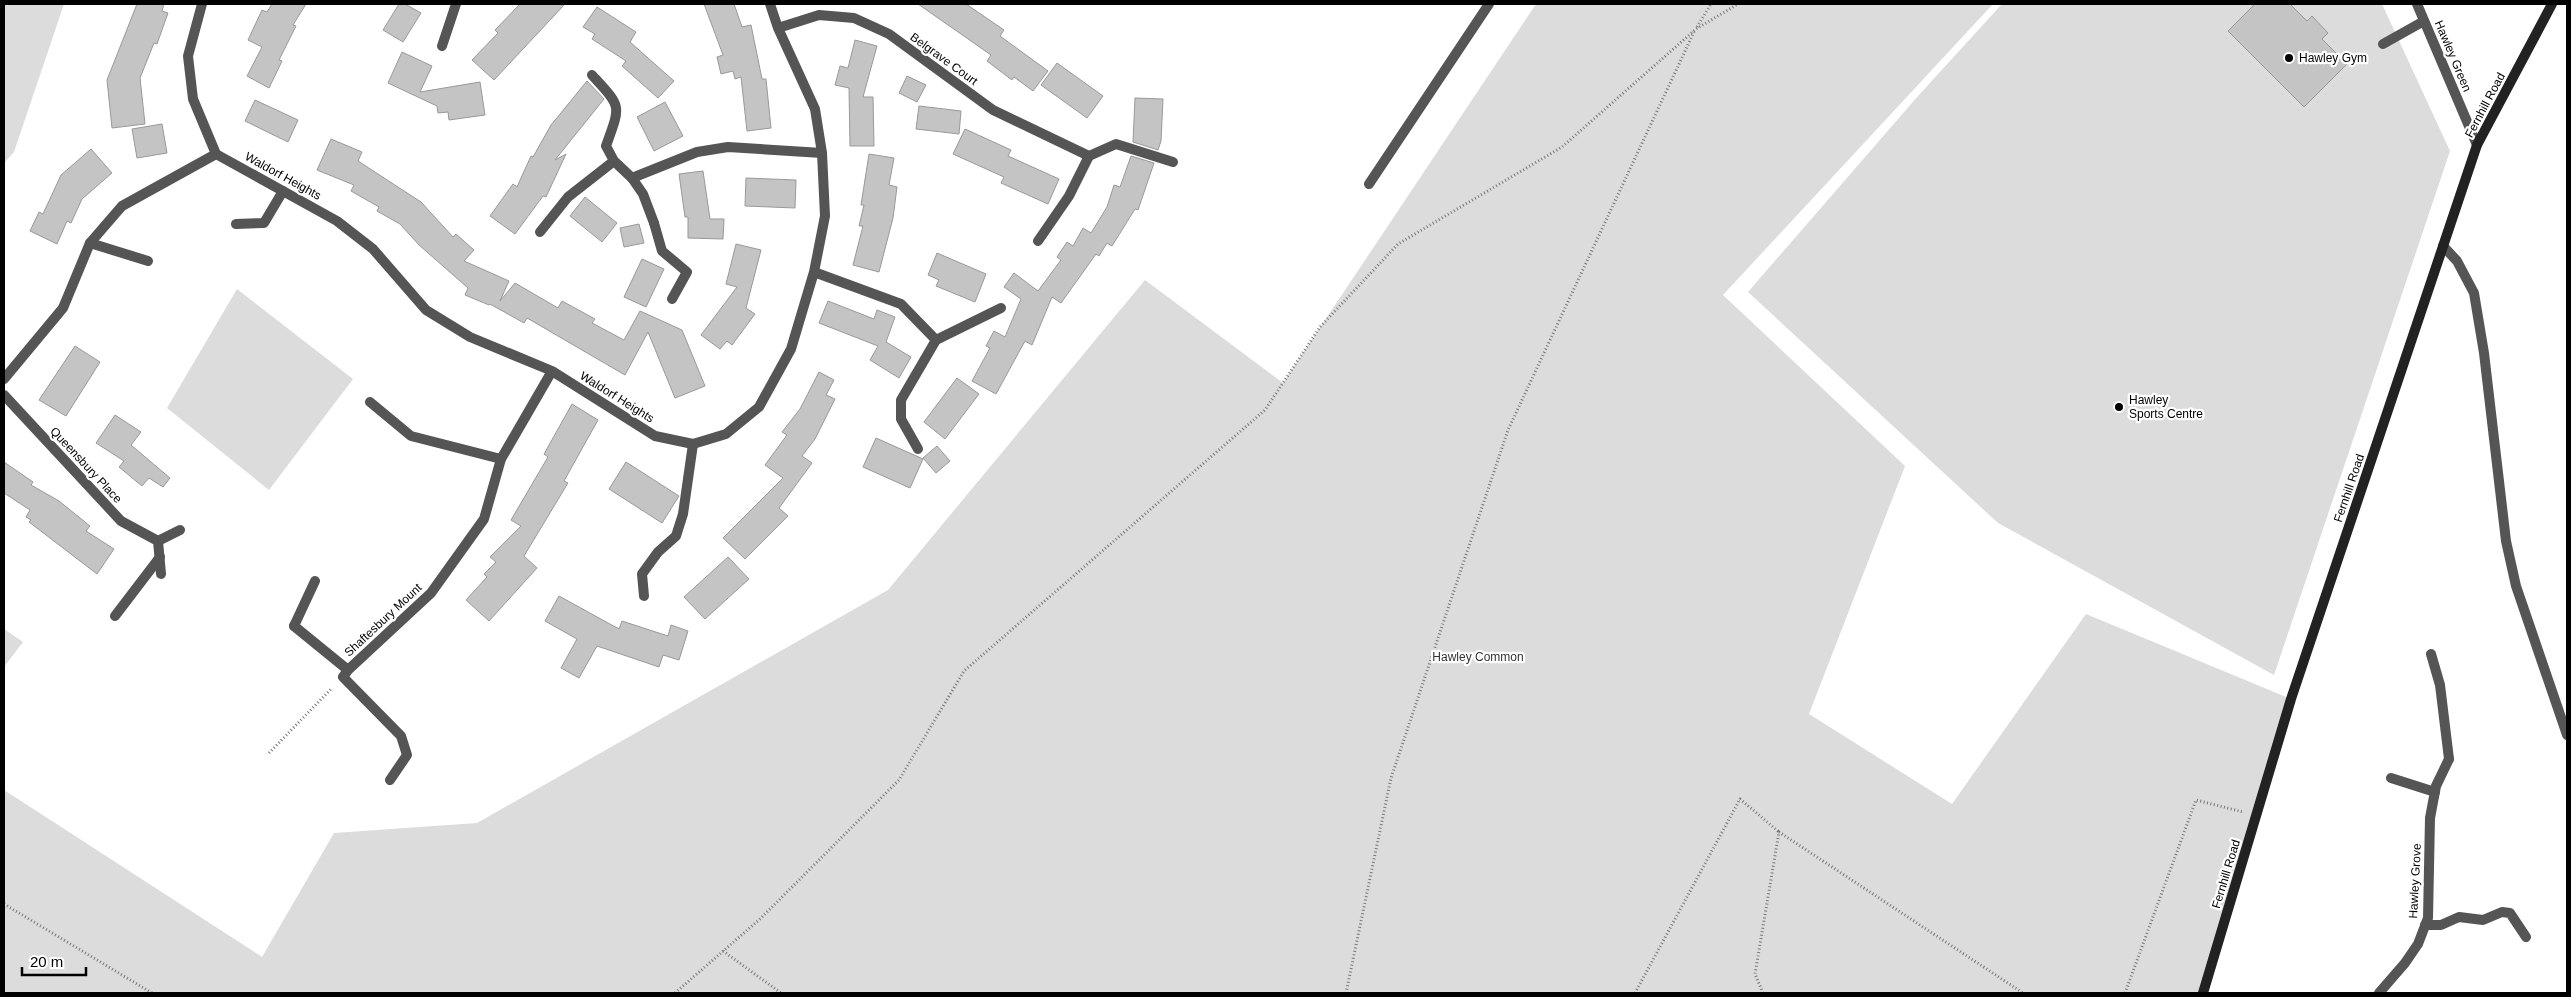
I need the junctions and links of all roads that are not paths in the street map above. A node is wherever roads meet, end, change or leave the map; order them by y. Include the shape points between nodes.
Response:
1 (202, 4) edge
2 (458, 4) edge
3 (770, 4) edge
4 (1489, 4) edge
5 (2417, 4) edge
6 (2552, 4) edge
7 (2424, 21) junction
8 (778, 28) junction
9 (2383, 44) dead end
10 (442, 46) dead end
11 (592, 75) dead end
12 (2477, 145) junction
13 (822, 153) junction
14 (216, 154) junction
15 (1089, 156) junction
16 (614, 161) junction
17 (1173, 162) dead end
18 (632, 178) junction
19 (1369, 184) dead end
20 (283, 191) junction
21 (236, 224) dead end
22 (540, 232) dead end
23 (1038, 241) dead end
24 (90, 243) junction
25 (2443, 246) junction
26 (148, 261) dead end
27 (814, 272) junction
28 (672, 299) dead end
29 (1001, 308) dead end
30 (936, 340) junction
31 (552, 371) junction
32 (4, 379) edge
33 (4, 396) edge
34 (370, 402) dead end
35 (693, 444) junction
36 (918, 449) dead end
37 (501, 459) junction
38 (180, 530) dead end
39 (158, 540) junction
40 (160, 557) junction
41 (161, 574) dead end
42 (315, 581) dead end
43 (644, 596) dead end
44 (115, 616) dead end
45 (2431, 654) dead end
46 (345, 673) junction
47 (2567, 736) edge
48 (2391, 778) dead end
49 (390, 780) dead end
50 (2435, 792) junction
51 (2425, 925) junction
52 (2526, 937) dead end
53 (2203, 993) edge
54 (2379, 993) edge

1 - 14 street via 188,56 194,99
2 - 10 street
3 - 8 street, Waldorf Heights
4 - 19 street
5 - 7 street, Hawley Green
6 - 12 street, Fernhill Road
7 - 9 street
7 - 12 street, Hawley Green
8 - 13 street, Waldorf Heights via 815,109
8 - 15 street, Belgrave Court via 819,15 854,18 890,34 993,110
11 - 16 street via 616,102 617,115 606,146
12 - 25 street, Fernhill Road
13 - 18 street via 728,147 697,152
13 - 27 street, Waldorf Heights via 825,216
14 - 20 street, Waldorf Heights
14 - 24 street via 122,206
15 - 17 street via 1116,144
15 - 23 street via 1069,196
16 - 18 street
16 - 22 street via 568,198
18 - 28 street via 643,194 662,251 687,272
20 - 21 street via 264,223
20 - 31 street, Waldorf Heights via 337,221 373,249 426,310 470,337
24 - 26 street
24 - 32 street via 63,308
25 - 47 street via 2457,261 2474,293 2506,541 2516,586
25 - 53 street, Fernhill Road via 2292,699
27 - 30 street via 901,304
27 - 35 street, Waldorf Heights via 791,350 759,407 726,434
29 - 30 street
30 - 36 street via 901,400 901,420
31 - 35 street, Waldorf Heights via 655,436
31 - 37 street, Shaftesbury Mount
33 - 39 street, Queensbury Place via 121,521
34 - 37 street via 411,436
35 - 43 street via 683,514 676,536 658,552 642,574
37 - 46 street, Shaftesbury Mount via 484,519 431,593
38 - 39 street
39 - 40 street
40 - 41 street
40 - 44 street
42 - 46 street, Shaftesbury Mount via 294,626
45 - 50 street, Hawley Grove via 2440,685 2449,759
46 - 49 street via 401,736 407,755
48 - 50 street
50 - 51 street, Hawley Grove via 2430,818 2428,918
51 - 52 street via 2440,925 2459,917 2483,920 2502,912 2510,913
51 - 54 street, Hawley Grove via 2414,950

